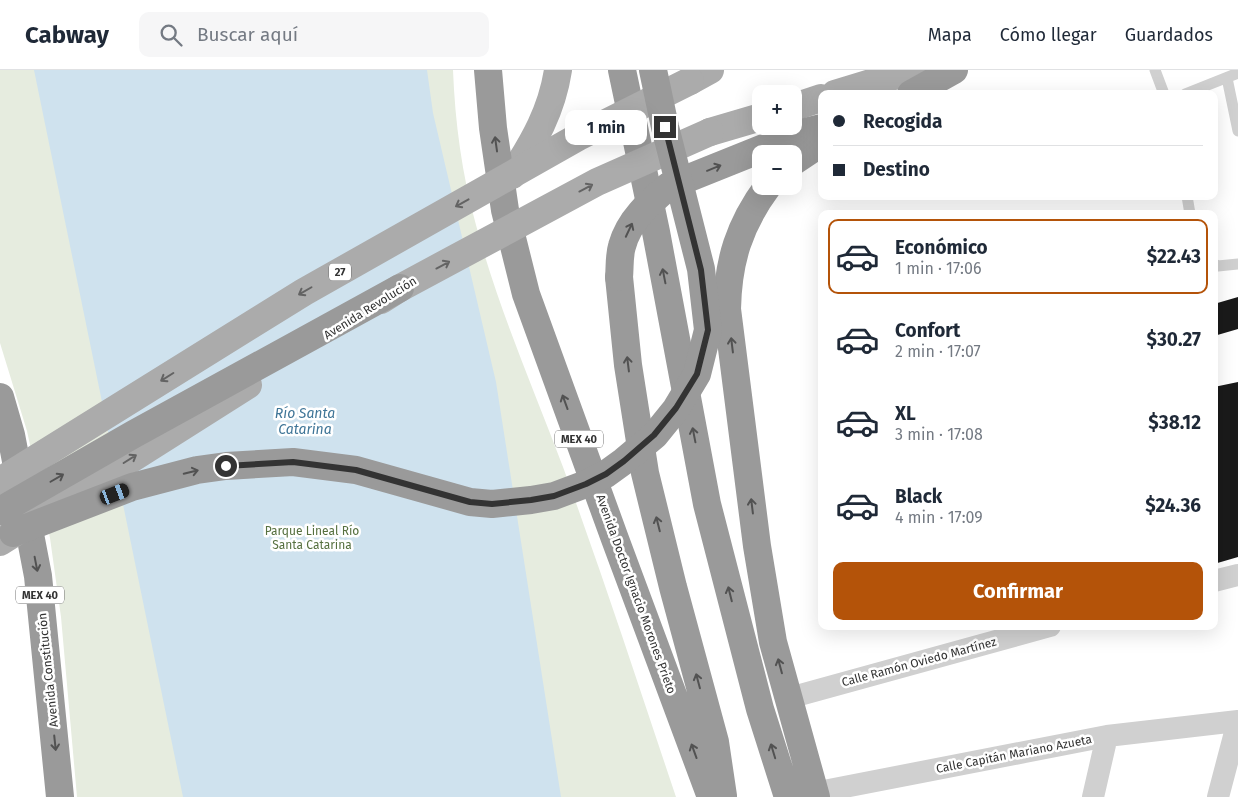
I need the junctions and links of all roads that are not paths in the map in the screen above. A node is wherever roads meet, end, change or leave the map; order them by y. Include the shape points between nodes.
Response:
1 (488, 70) edge
2 (558, 70) edge
3 (622, 70) edge
4 (653, 70) edge
5 (913, 70) edge
6 (954, 70) edge
7 (1154, 70) edge
8 (1233, 75) edge
9 (700, 76) edge
10 (849, 90) edge
11 (918, 90) edge
12 (1162, 90) edge
13 (1195, 90) edge
14 (818, 99) edge
15 (802, 104) edge
16 (752, 119) edge
17 (818, 129) edge
18 (1238, 131) edge
19 (818, 145) edge
20 (802, 156) edge
21 (512, 175) junction
22 (762, 195) edge
23 (1238, 264) edge
24 (1218, 266) edge
25 (400, 288) joint
26 (0, 397) edge
27 (4, 476) edge
28 (4, 529) edge
29 (1238, 575) edge
30 (1218, 580) edge
31 (1035, 630) edge
32 (788, 698) junction
33 (1238, 721) edge
34 (1107, 736) junction
35 (803, 796) edge
36 (60, 797) edge
37 (711, 797) edge
38 (723, 797) edge
39 (1093, 797) edge
40 (1218, 797) edge

37 -> 1 highway, Avenida Doctor Ignacio Morones Prieto / MEX 40 via 526,294 505,210
2 - 21 main road via 546,116
35 -> 3 highway via 760,709 707,504
28 -> 4 highway, bridge via 132,487 226,466 293,462 356,470 470,502 492,504 554,496 606,474 654,435 676,408 697,374 708,330 701,270
5 - 10 main road
6 - 11 highway
7 - 12 lane
8 - 13 lane
8 - 18 lane
9 - 21 main road, 27, bridge via 578,137
14 - 15 main road
25 -> 16 main road, Avenida Revolución, bridge via 597,182 710,132
38 -> 17 highway, bridge via 715,742 645,473 628,365 619,277 622,247 630,225 644,207 669,186
19 - 20 highway
21 -> 27 main road, 27, bridge via 304,292
32 -> 22 highway via 773,642 757,546 727,309 737,242
23 - 24 lane
28 -> 25 highway, bridge via 134,434
26 -> 36 highway, Avenida Constitución / MEX 40 via 11,435 38,576
29 - 30 street
31 - 32 street, Calle Ramón Oviedo Martínez
32 - 35 highway
33 - 34 street, Calle Capitán Mariano Azueta
33 - 40 street
34 - 35 street, Calle Capitán Mariano Azueta
34 - 39 street

